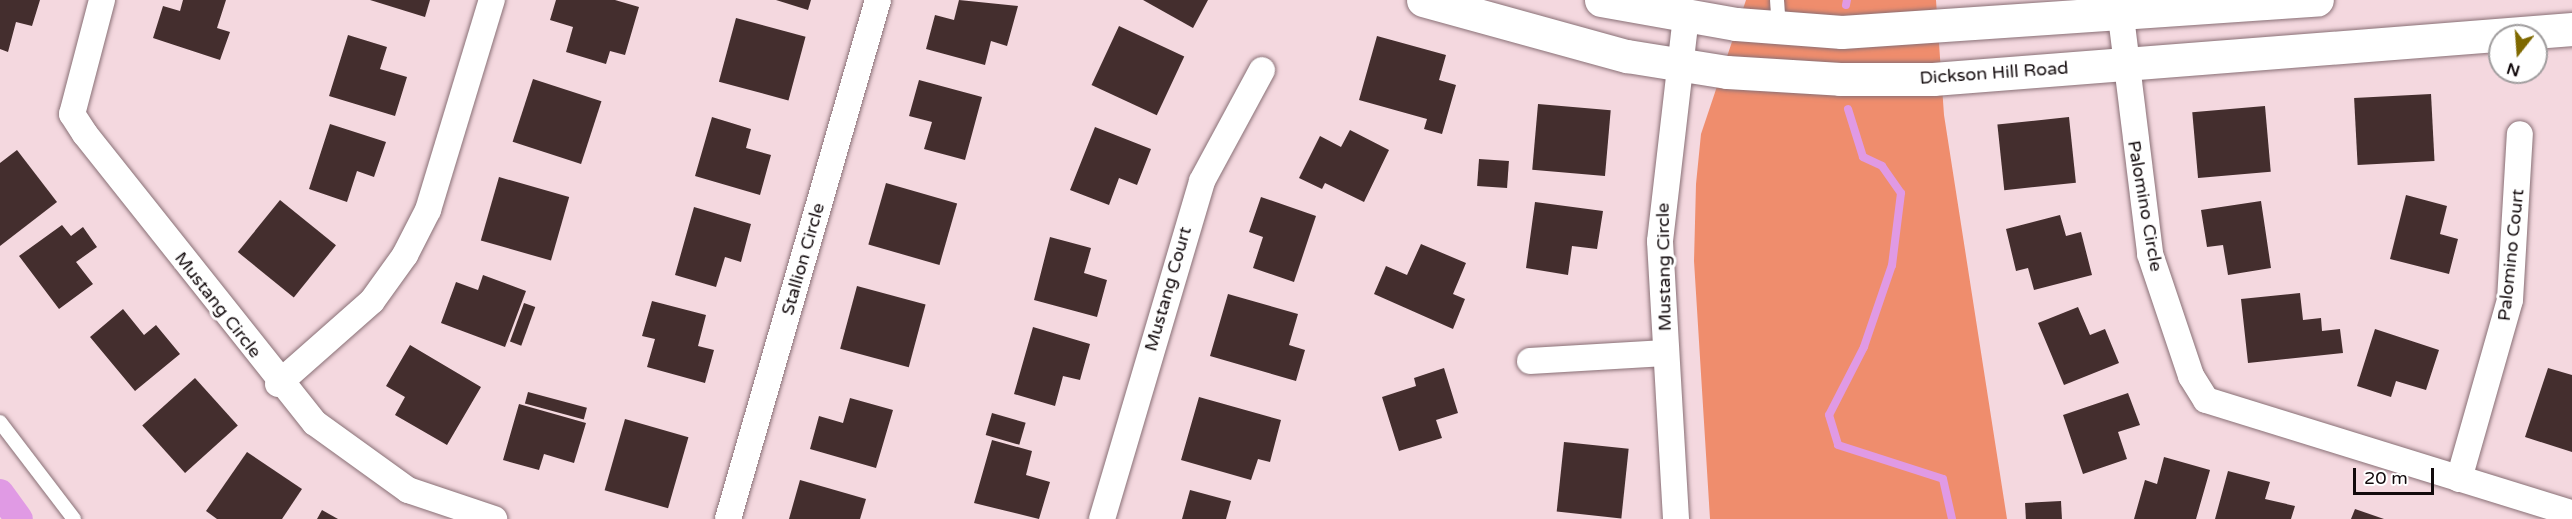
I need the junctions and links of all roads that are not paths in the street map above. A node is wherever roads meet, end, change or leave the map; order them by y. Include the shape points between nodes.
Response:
1 (102, 0) edge
2 (492, 0) edge
3 (878, 0) edge
4 (1424, 0) edge
5 (1601, 0) edge
6 (2317, 0) edge
7 (2120, 7) edge
8 (1778, 14) edge
9 (1686, 16) junction
10 (2572, 29) edge
11 (1679, 64) junction
12 (2125, 64) junction
13 (1262, 70) dead end
14 (2520, 134) dead end
15 (1665, 353) junction
16 (1530, 361) dead end
17 (278, 384) junction
18 (0, 422) edge
19 (2459, 479) junction
20 (2572, 513) edge
21 (74, 519) edge
22 (494, 519) edge
23 (728, 519) edge
24 (1102, 519) edge
25 (1676, 519) edge

1 - 17 street, Mustang Circle via 72,114
2 - 17 street via 428,210 405,255 372,301
3 - 23 street, Stallion Circle
4 - 11 street, Dickson Hill Road via 1561,42
5 - 9 street
6 - 7 street
7 - 8 street via 1919,30
7 - 12 street, Palomino Circle
8 - 9 street
9 - 11 street, Mustang Circle
10 - 12 street, Dickson Hill Road
11 - 12 street, Dickson Hill Road via 1780,76 1887,79
11 - 15 street, Mustang Circle via 1660,241
12 - 19 street, Palomino Circle via 2150,254 2191,376 2205,400
13 - 24 street, Mustang Court via 1202,181
14 - 19 street, Palomino Court via 2510,300
15 - 16 street
15 - 25 street, Mustang Circle
17 - 22 street, Mustang Circle via 315,423 363,462 408,489
18 - 21 lane
19 - 20 street, Palomino Circle

